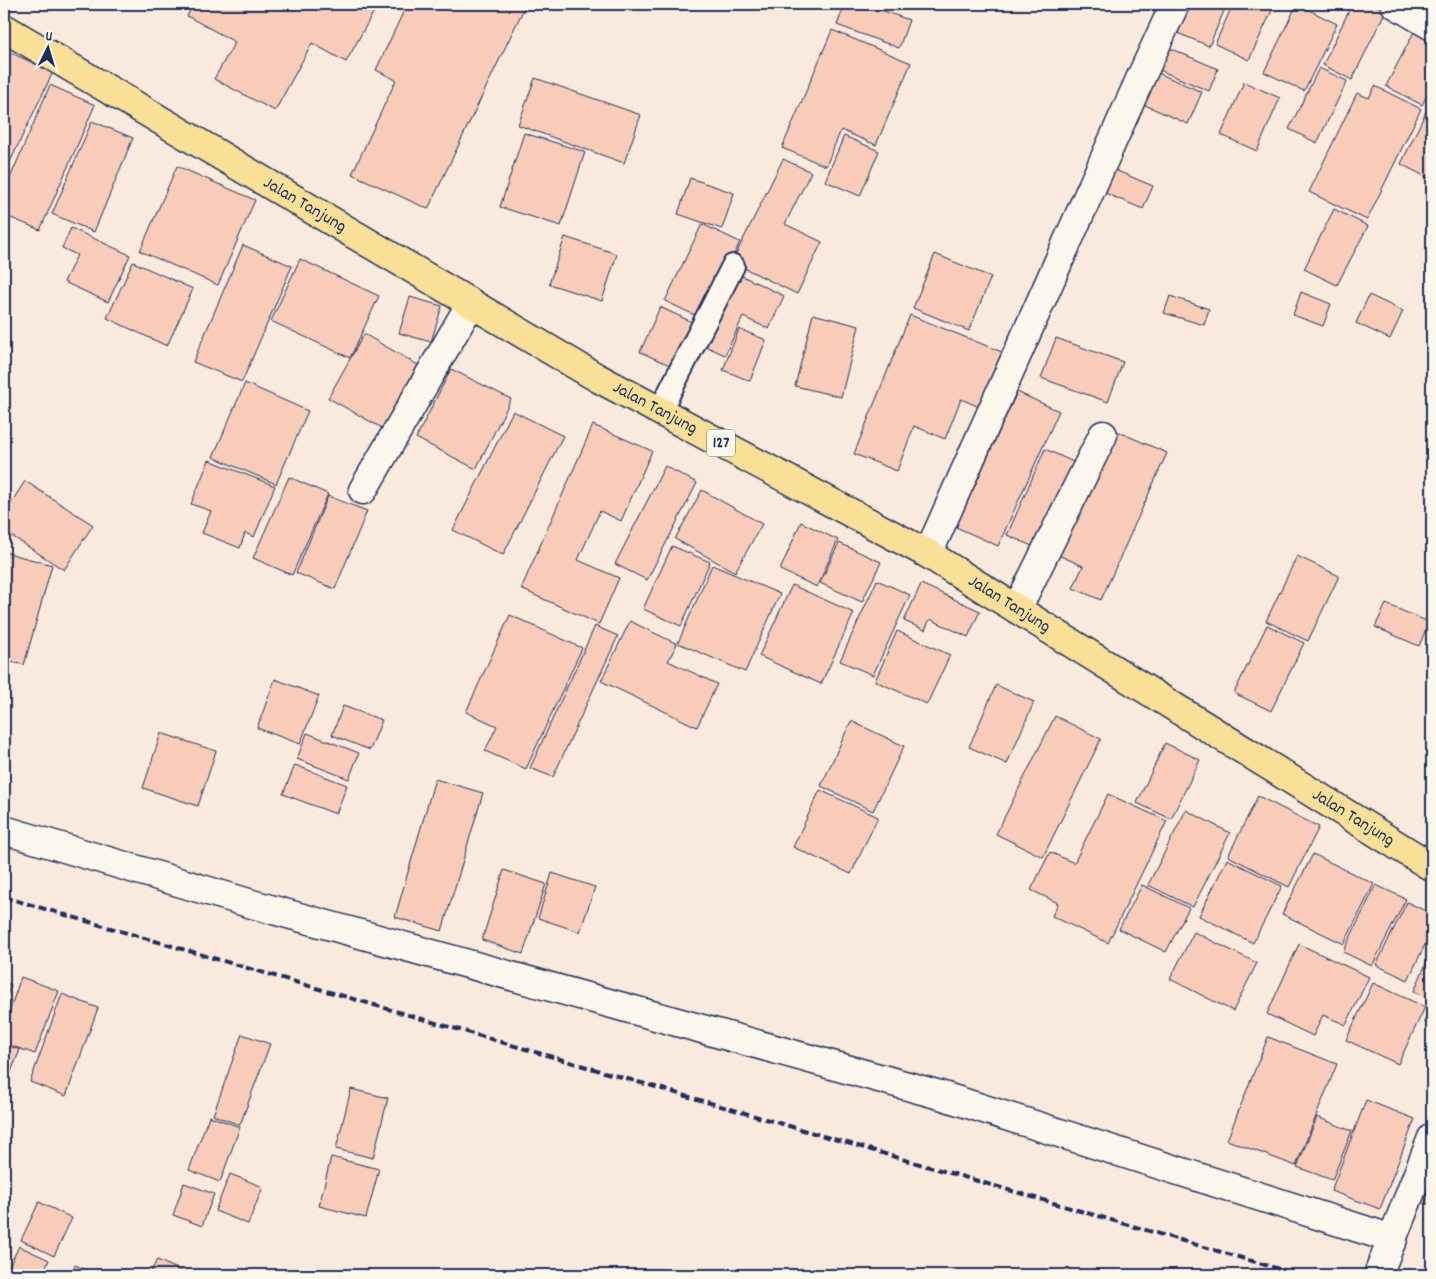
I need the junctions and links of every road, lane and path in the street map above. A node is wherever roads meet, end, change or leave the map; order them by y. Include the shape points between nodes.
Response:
1 (1175, 4) edge
2 (1395, 4) edge
3 (1432, 26) edge
4 (4, 28) edge
5 (733, 266) dead end
6 (471, 303) junction
7 (660, 411) junction
8 (1103, 434) dead end
9 (362, 490) dead end
10 (928, 554) junction
11 (1017, 609) junction
12 (4, 830) edge
13 (1432, 867) edge
14 (1432, 1138) edge
15 (1393, 1239) junction
16 (1378, 1275) edge

1 - 10 street
2 - 3 street
4 - 6 main road, Jalan Tanjung / 127
5 - 7 lane
6 - 7 main road, Jalan Tanjung / 127
6 - 9 street
7 - 10 main road, Jalan Tanjung / 127
8 - 11 street
10 - 11 main road, Jalan Tanjung / 127
11 - 13 main road, Jalan Tanjung / 127
12 - 15 street via 252,904 940,1094
14 - 15 street
15 - 16 street

